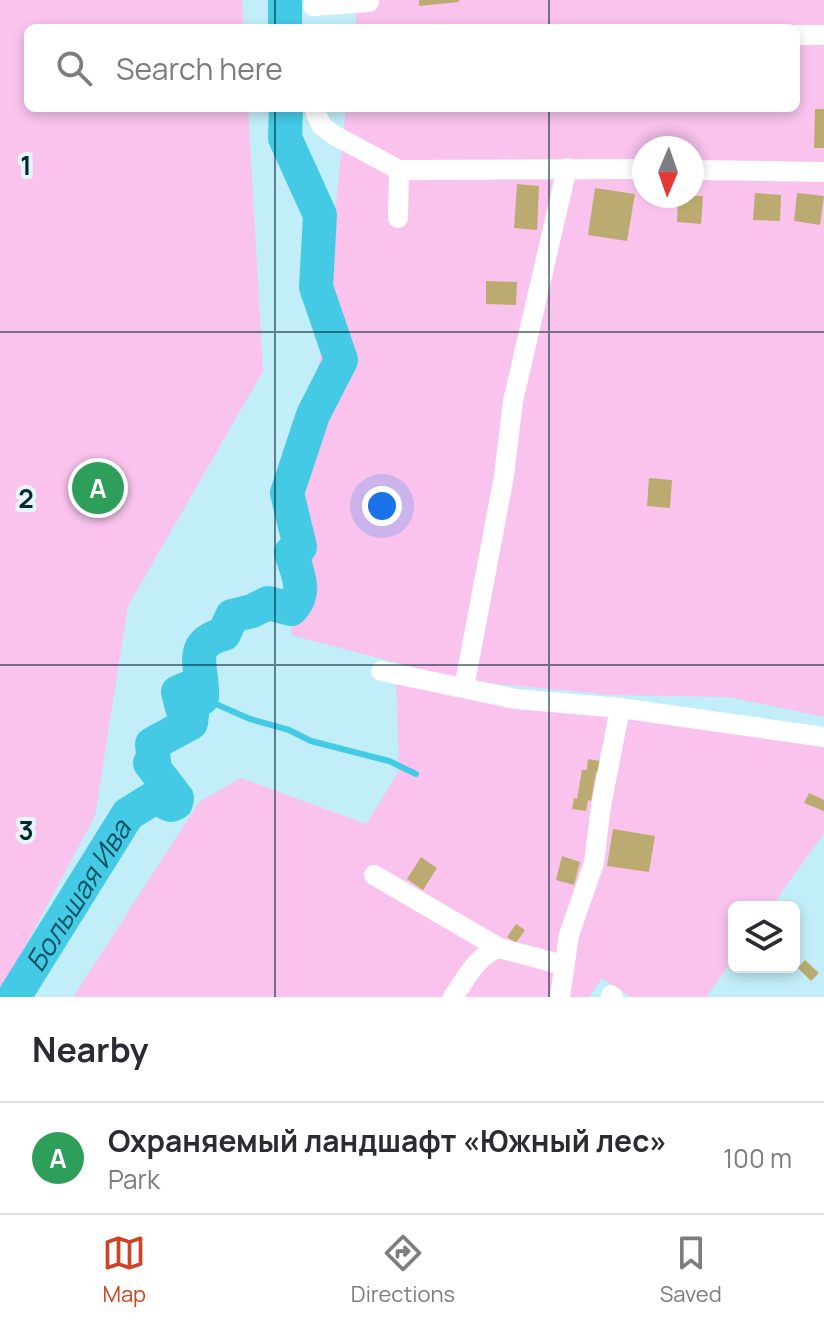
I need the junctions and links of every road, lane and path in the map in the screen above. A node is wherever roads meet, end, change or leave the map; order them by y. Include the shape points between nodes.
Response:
1 (369, 2) edge
2 (313, 3) edge
3 (314, 24) edge
4 (800, 35) edge
5 (824, 35) edge
6 (317, 112) edge
7 (567, 168) junction
8 (632, 169) edge
9 (399, 170) junction
10 (704, 170) edge
11 (824, 172) edge
12 (398, 218) dead end
13 (381, 671) dead end
14 (464, 688) junction
15 (620, 708) junction
16 (824, 737) edge
17 (374, 875) dead end
18 (499, 948) junction
19 (563, 965) junction
20 (453, 997) edge
21 (560, 997) edge

1 - 2 street
2 - 3 street
4 - 5 street
6 - 9 street via 322,126 334,135
7 - 8 street
7 - 9 street
7 - 14 street via 513,401
9 - 12 street
10 - 11 street
13 - 14 street
14 - 15 street via 531,701
15 - 16 street
15 - 19 street via 594,863
17 - 18 street
18 - 19 street
18 - 20 street via 481,960
19 - 21 street

